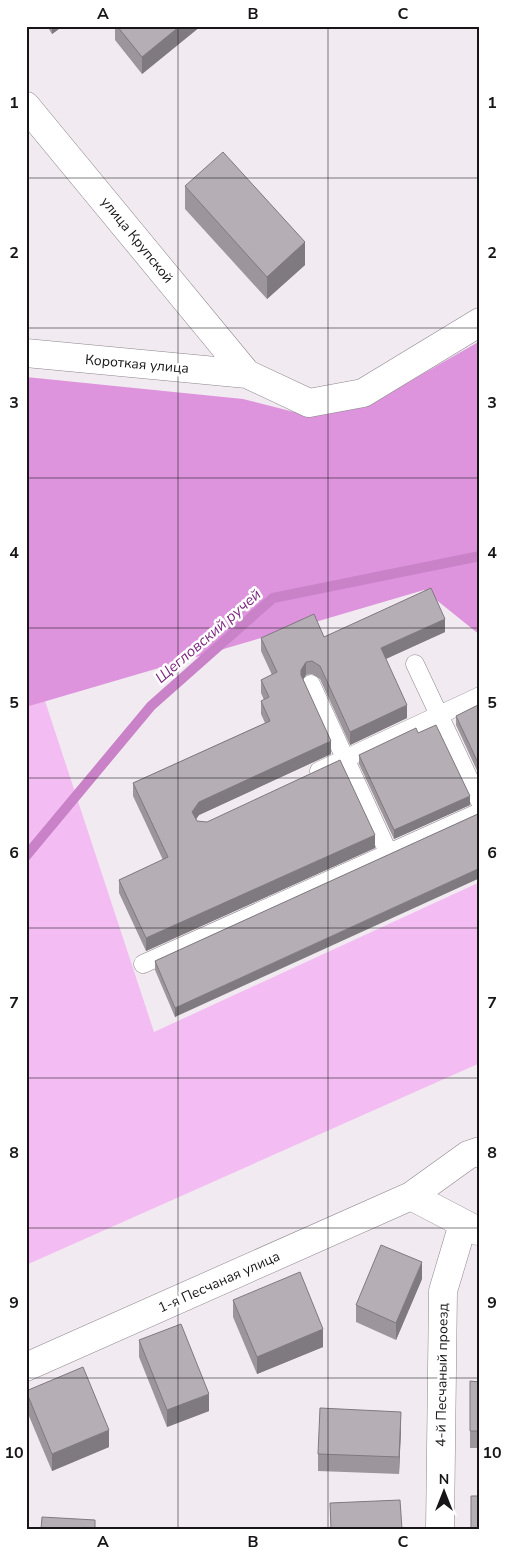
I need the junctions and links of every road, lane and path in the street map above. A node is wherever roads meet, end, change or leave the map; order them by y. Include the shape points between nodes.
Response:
1 (26, 106) edge
2 (480, 322) edge
3 (26, 353) edge
4 (247, 374) junction
5 (415, 664) dead end
6 (311, 684) dead end
7 (480, 696) edge
8 (439, 715) junction
9 (345, 759) junction
10 (301, 780) edge
11 (480, 802) edge
12 (480, 812) edge
13 (389, 854) junction
14 (143, 964) dead end
15 (480, 1150) edge
16 (411, 1196) junction
17 (472, 1228) edge
18 (26, 1367) edge
19 (440, 1529) edge

1 - 4 street, улица Крупской
2 - 4 street via 363,393 309,403
3 - 4 street, Короткая улица
5 - 8 lane
6 - 9 lane
7 - 8 lane
8 - 9 lane
8 - 11 lane
9 - 10 lane
9 - 13 lane
12 - 13 lane
13 - 14 lane
15 - 16 street, 1-я Песчаная улица
16 - 17 street
16 - 18 street, 1-я Песчаная улица
17 - 19 street, 4-й Песчаный проезд via 443,1290

